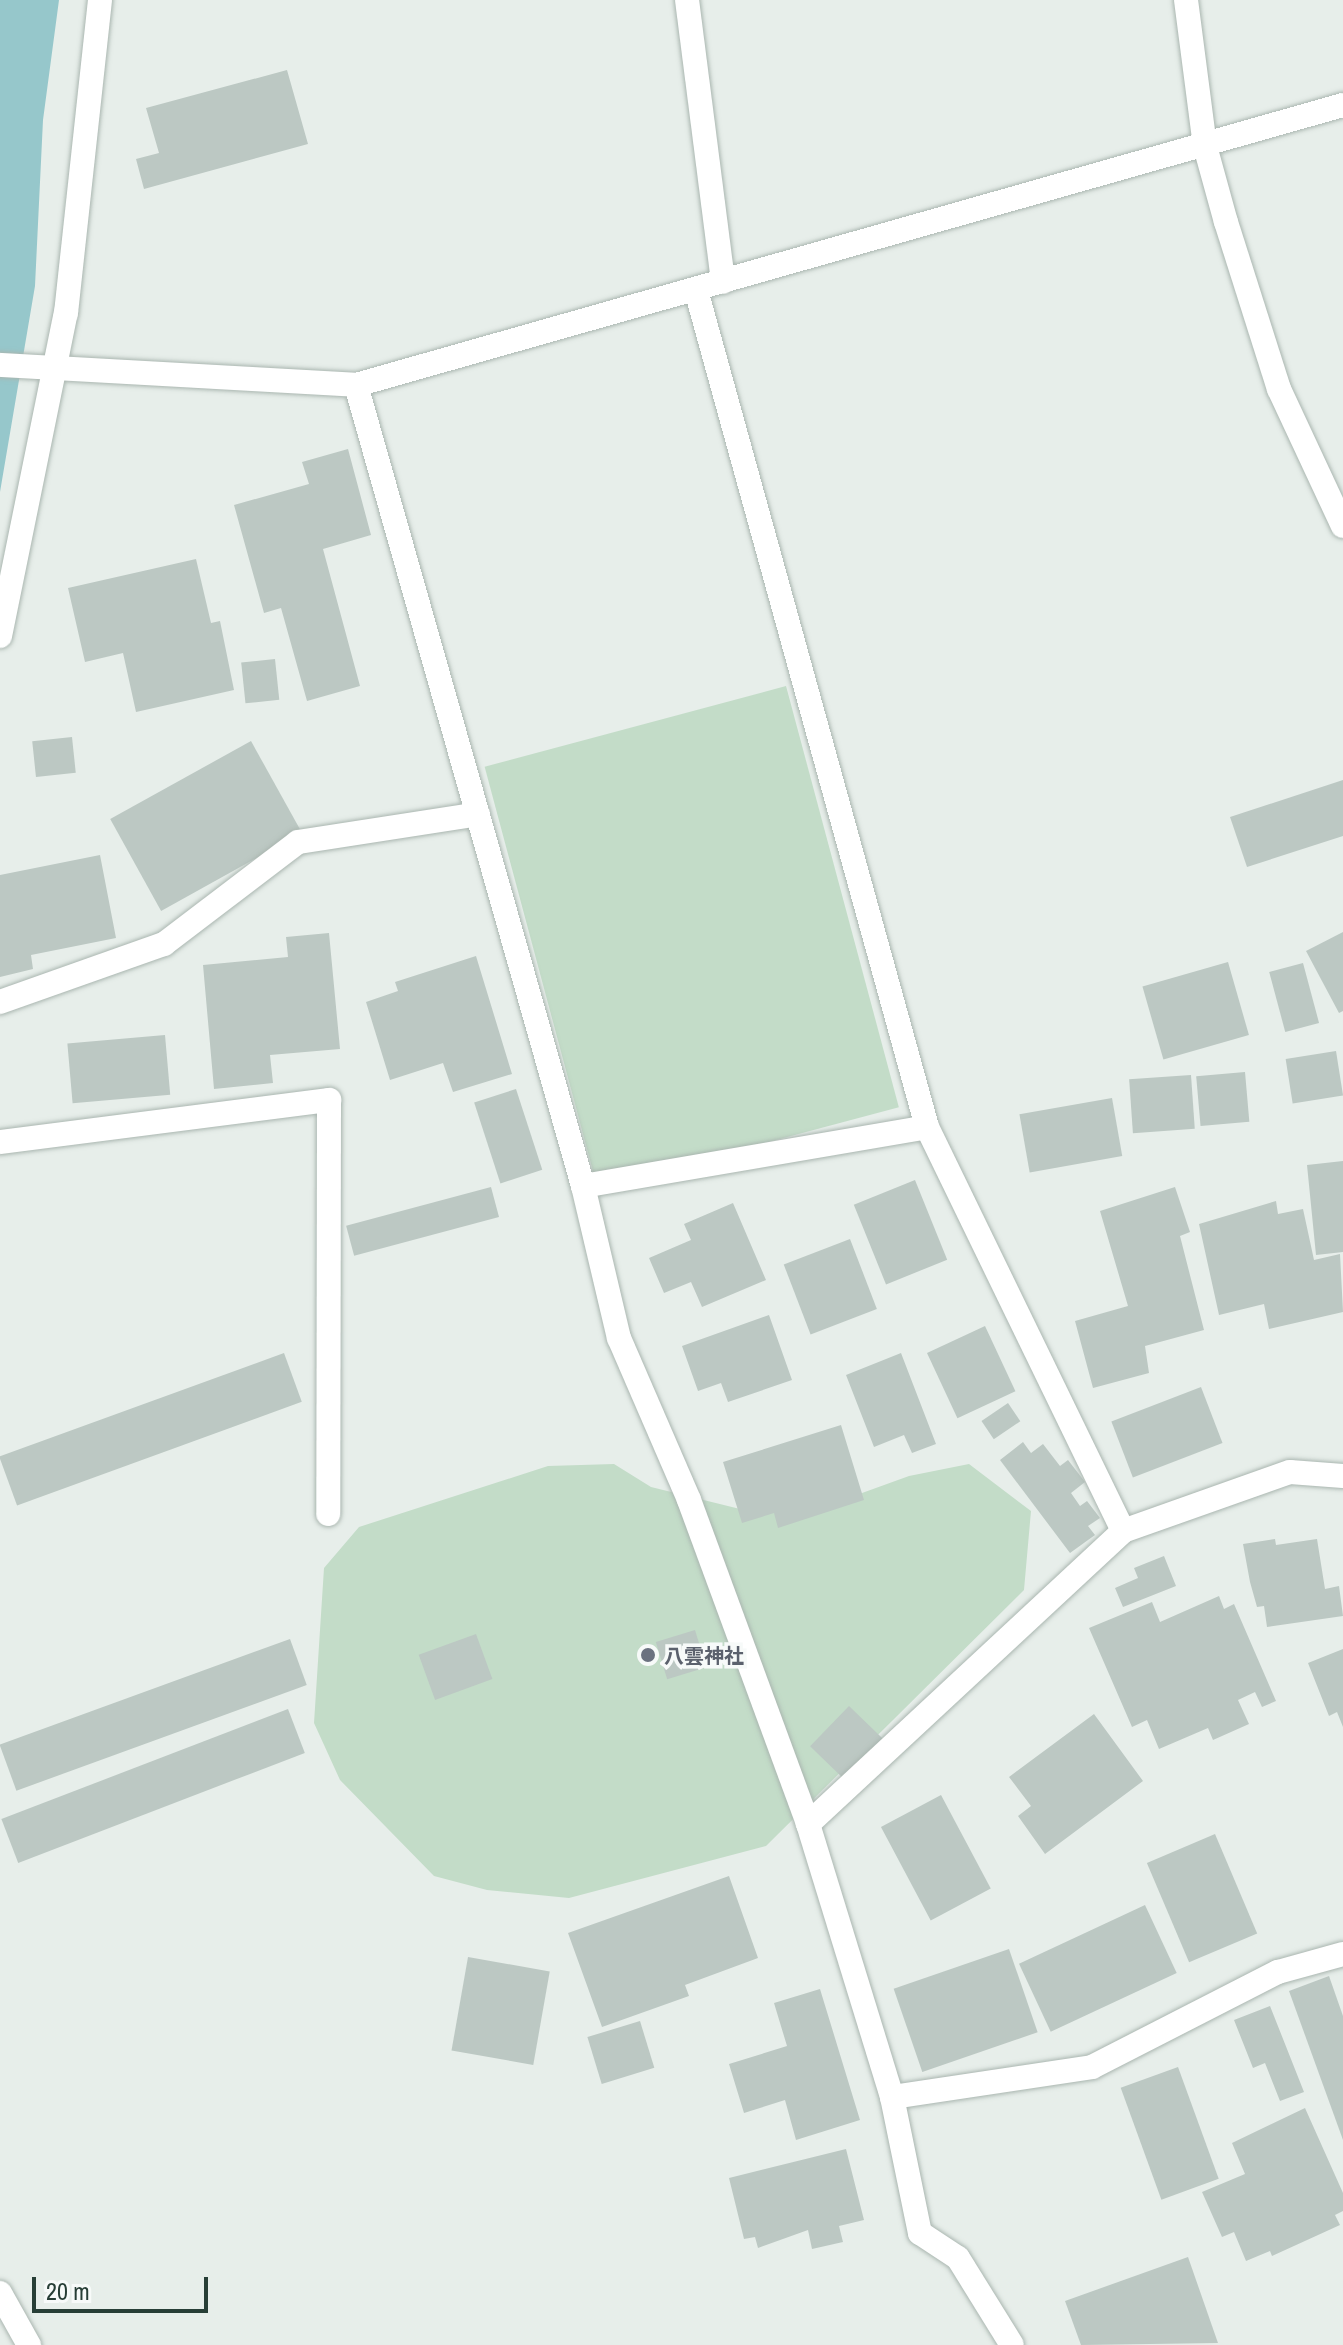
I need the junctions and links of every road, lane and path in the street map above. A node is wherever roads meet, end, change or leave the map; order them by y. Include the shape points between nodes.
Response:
1 (100, 0) edge
2 (687, 0) edge
3 (1186, 0) edge
4 (1343, 105) edge
5 (1205, 146) junction
6 (723, 282) junction
7 (696, 290) junction
8 (6, 366) edge
9 (54, 368) junction
10 (356, 385) junction
11 (1343, 526) edge
12 (0, 636) edge
13 (478, 814) junction
14 (0, 1002) edge
15 (927, 1127) junction
16 (0, 1142) edge
17 (583, 1186) junction
18 (1343, 1476) edge
19 (328, 1514) dead end
20 (1123, 1531) junction
21 (808, 1824) junction
22 (1343, 1954) edge
23 (892, 2097) junction
24 (0, 2293) edge
25 (29, 2345) edge
26 (1012, 2345) edge

1 - 9 street via 66,313
2 - 6 street
3 - 5 street
4 - 5 street
5 - 6 street
5 - 11 street via 1279,389
6 - 7 street
7 - 10 street
7 - 15 street
8 - 9 street
9 - 10 street
9 - 12 street
10 - 13 street
13 - 14 street via 298,842 164,944
13 - 17 street
15 - 17 street
15 - 20 street
16 - 19 street via 329,1100
17 - 21 street via 619,1338 689,1500
18 - 20 street via 1290,1472
20 - 21 street
21 - 23 street
22 - 23 street via 1278,1972 1092,2067
23 - 26 street via 920,2233 958,2258
24 - 25 street

